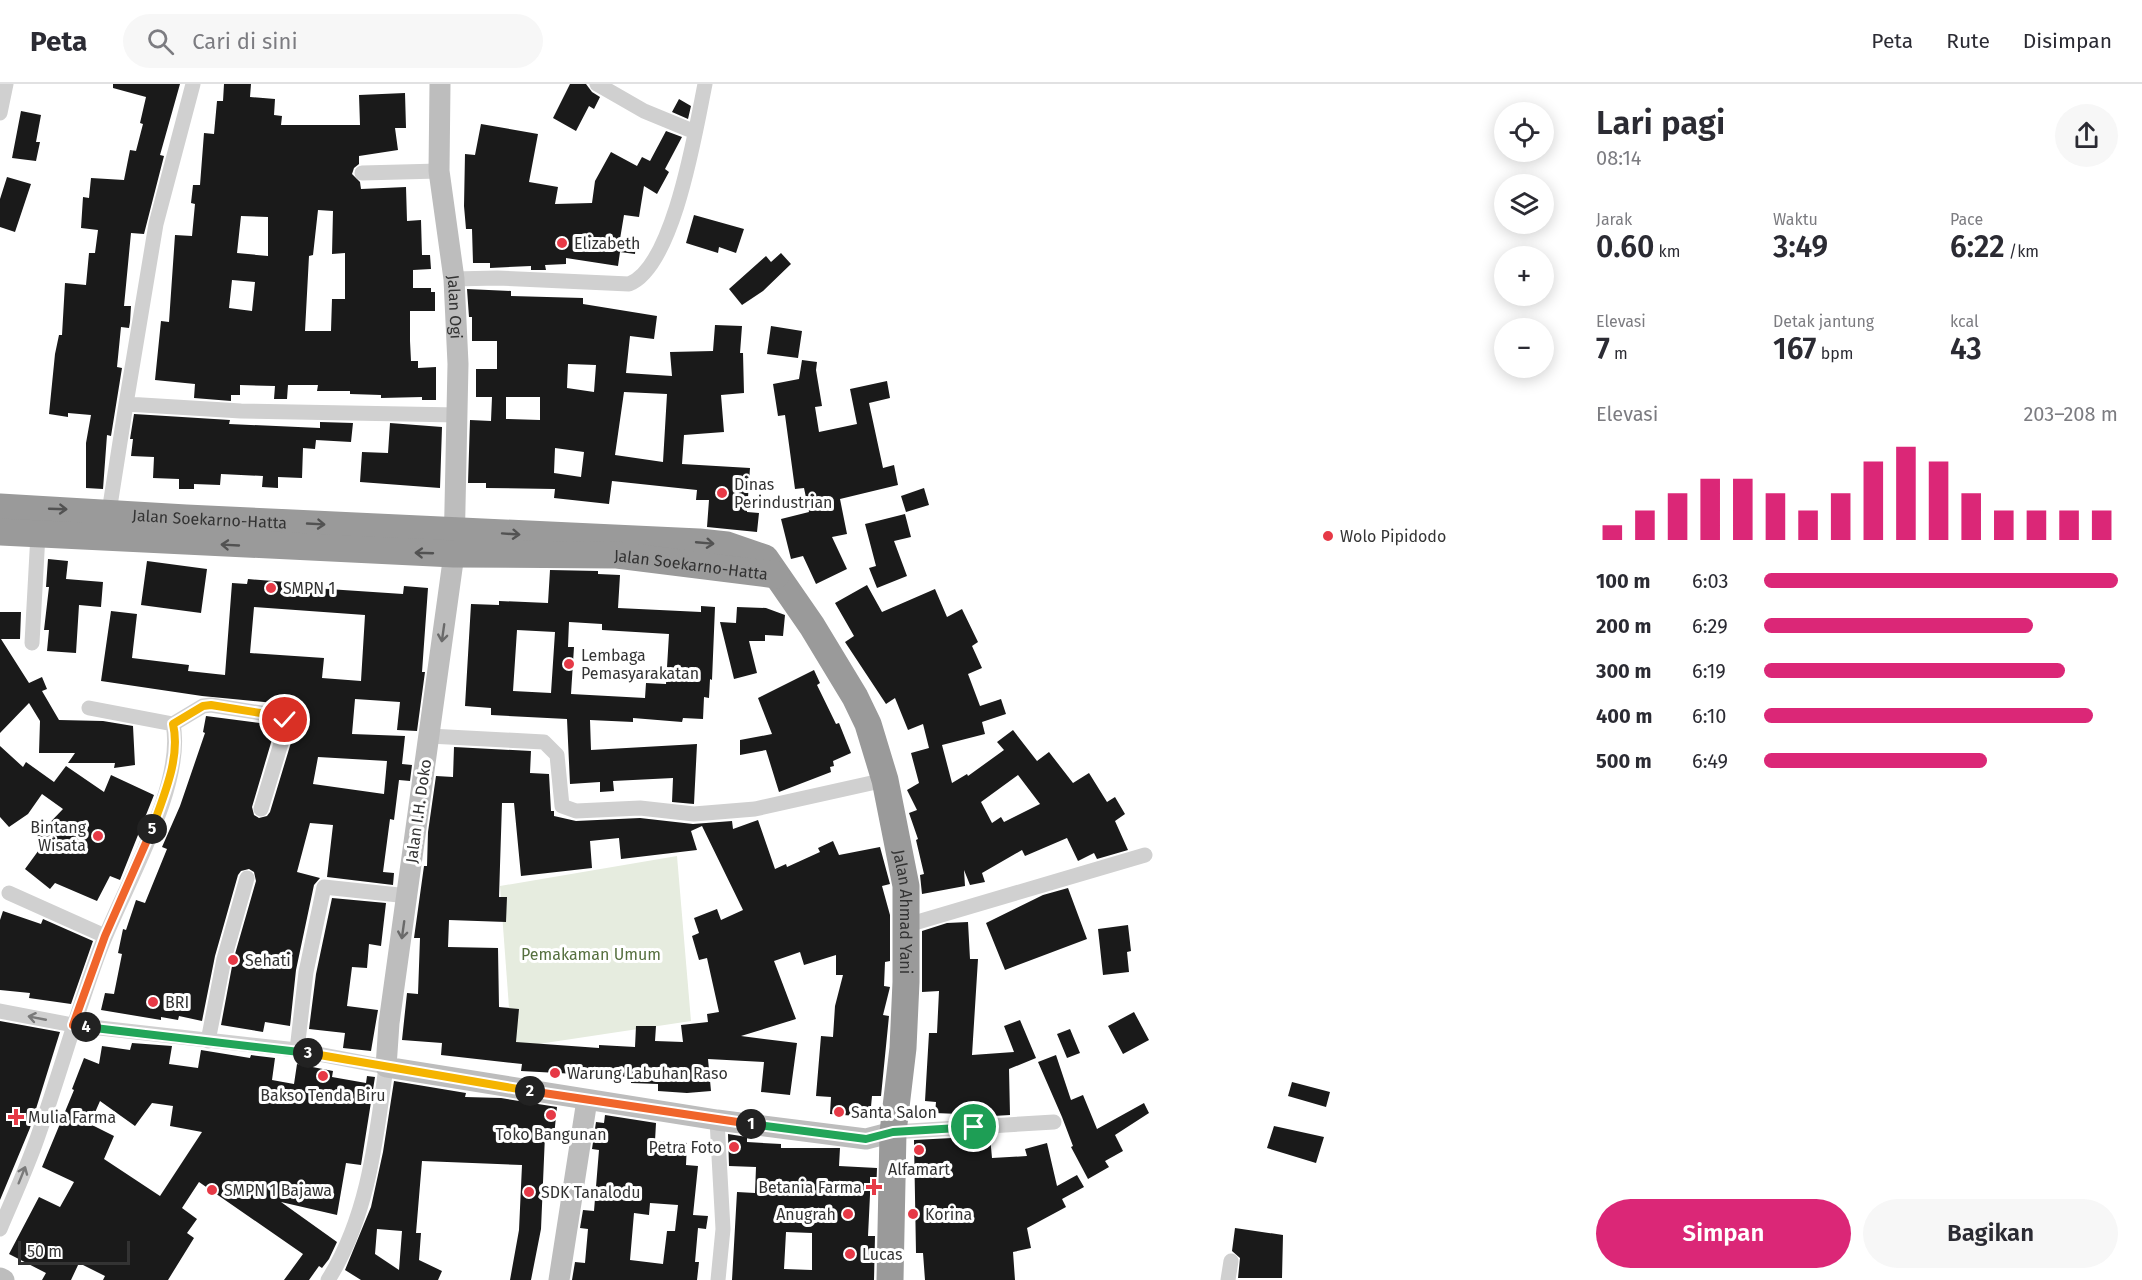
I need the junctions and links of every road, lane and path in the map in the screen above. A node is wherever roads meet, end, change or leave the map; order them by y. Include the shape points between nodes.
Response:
1 (6, 84) edge
2 (193, 84) edge
3 (440, 84) edge
4 (597, 84) edge
5 (705, 84) edge
6 (0, 113) edge
7 (695, 132) junction
8 (439, 171) junction
9 (363, 173) dead end
10 (454, 279) junction
11 (126, 404) junction
12 (458, 415) junction
13 (0, 507) edge
14 (97, 520) junction
15 (0, 532) edge
16 (38, 534) junction
17 (454, 542) junction
18 (776, 575) joint
19 (32, 644) dead end
20 (89, 708) dead end
21 (173, 724) junction
22 (429, 736) junction
23 (885, 780) junction
24 (261, 809) dead end
25 (1145, 855) dead end
26 (247, 878) dead end
27 (9, 893) dead end
28 (408, 896) junction
29 (904, 926) junction
30 (105, 936) junction
31 (0, 1011) edge
32 (73, 1025) junction
33 (208, 1041) junction
34 (297, 1050) junction
35 (386, 1067) junction
36 (587, 1100) junction
37 (717, 1120) junction
38 (1054, 1122) dead end
39 (893, 1144) junction
40 (0, 1229) edge
41 (1231, 1261) dead end
42 (0, 1278) edge
43 (4, 1280) edge
44 (327, 1280) edge
45 (559, 1280) edge
46 (718, 1280) edge
47 (890, 1280) edge
48 (1222, 1280) edge
49 (1228, 1280) edge

1 - 6 street
2 - 11 street via 156,224
3 - 8 street, Jalan Ogi
4 - 7 street via 644,111
5 - 7 street
7 - 10 street via 678,204 657,253 636,282
8 - 9 street
8 - 10 street, Jalan Ogi
10 - 12 street, Jalan Ogi
11 - 12 street via 242,411
11 - 14 street
12 - 17 street, Jalan Ogi
13 -> 14 highway, Jalan Soekarno-Hatta
14 - 16 highway, Jalan Soekarno-Hatta
14 - 17 highway, Jalan Soekarno-Hatta
15 - 16 highway, Jalan Soekarno-Hatta
16 - 19 street
17 - 18 highway, Jalan Soekarno-Hatta via 617,555
17 -> 22 street, Jalan I.H. Doko
18 - 23 highway, Jalan Ahmad Yani via 855,697 871,732
20 - 21 street
21 - 24 street via 211,705 285,720
21 - 30 street via 176,735 171,773 145,849
22 - 23 street via 544,742 557,754 562,806 576,811 640,808 694,814 755,809
22 - 28 street, Jalan I.H. Doko
23 - 29 highway, Jalan Ahmad Yani via 906,886
25 - 29 street
26 - 33 street via 224,959
27 - 30 street
28 - 34 street via 324,887 306,972
28 -> 35 street, Jalan I.H. Doko
29 - 39 highway, Jalan Ahmad Yani via 903,1048
30 - 32 street
32 -> 31 street
32 - 33 street
40 -> 32 street via 37,1138
33 - 34 street
34 - 35 street
35 - 36 street
35 - 44 street via 374,1155 351,1236
36 - 37 street
36 - 45 street
37 - 39 street
37 - 46 street via 723,1229
38 - 39 street
39 - 47 highway, Jalan Ahmad Yani
41 - 49 street
42 - 43 street
48 - 49 street

